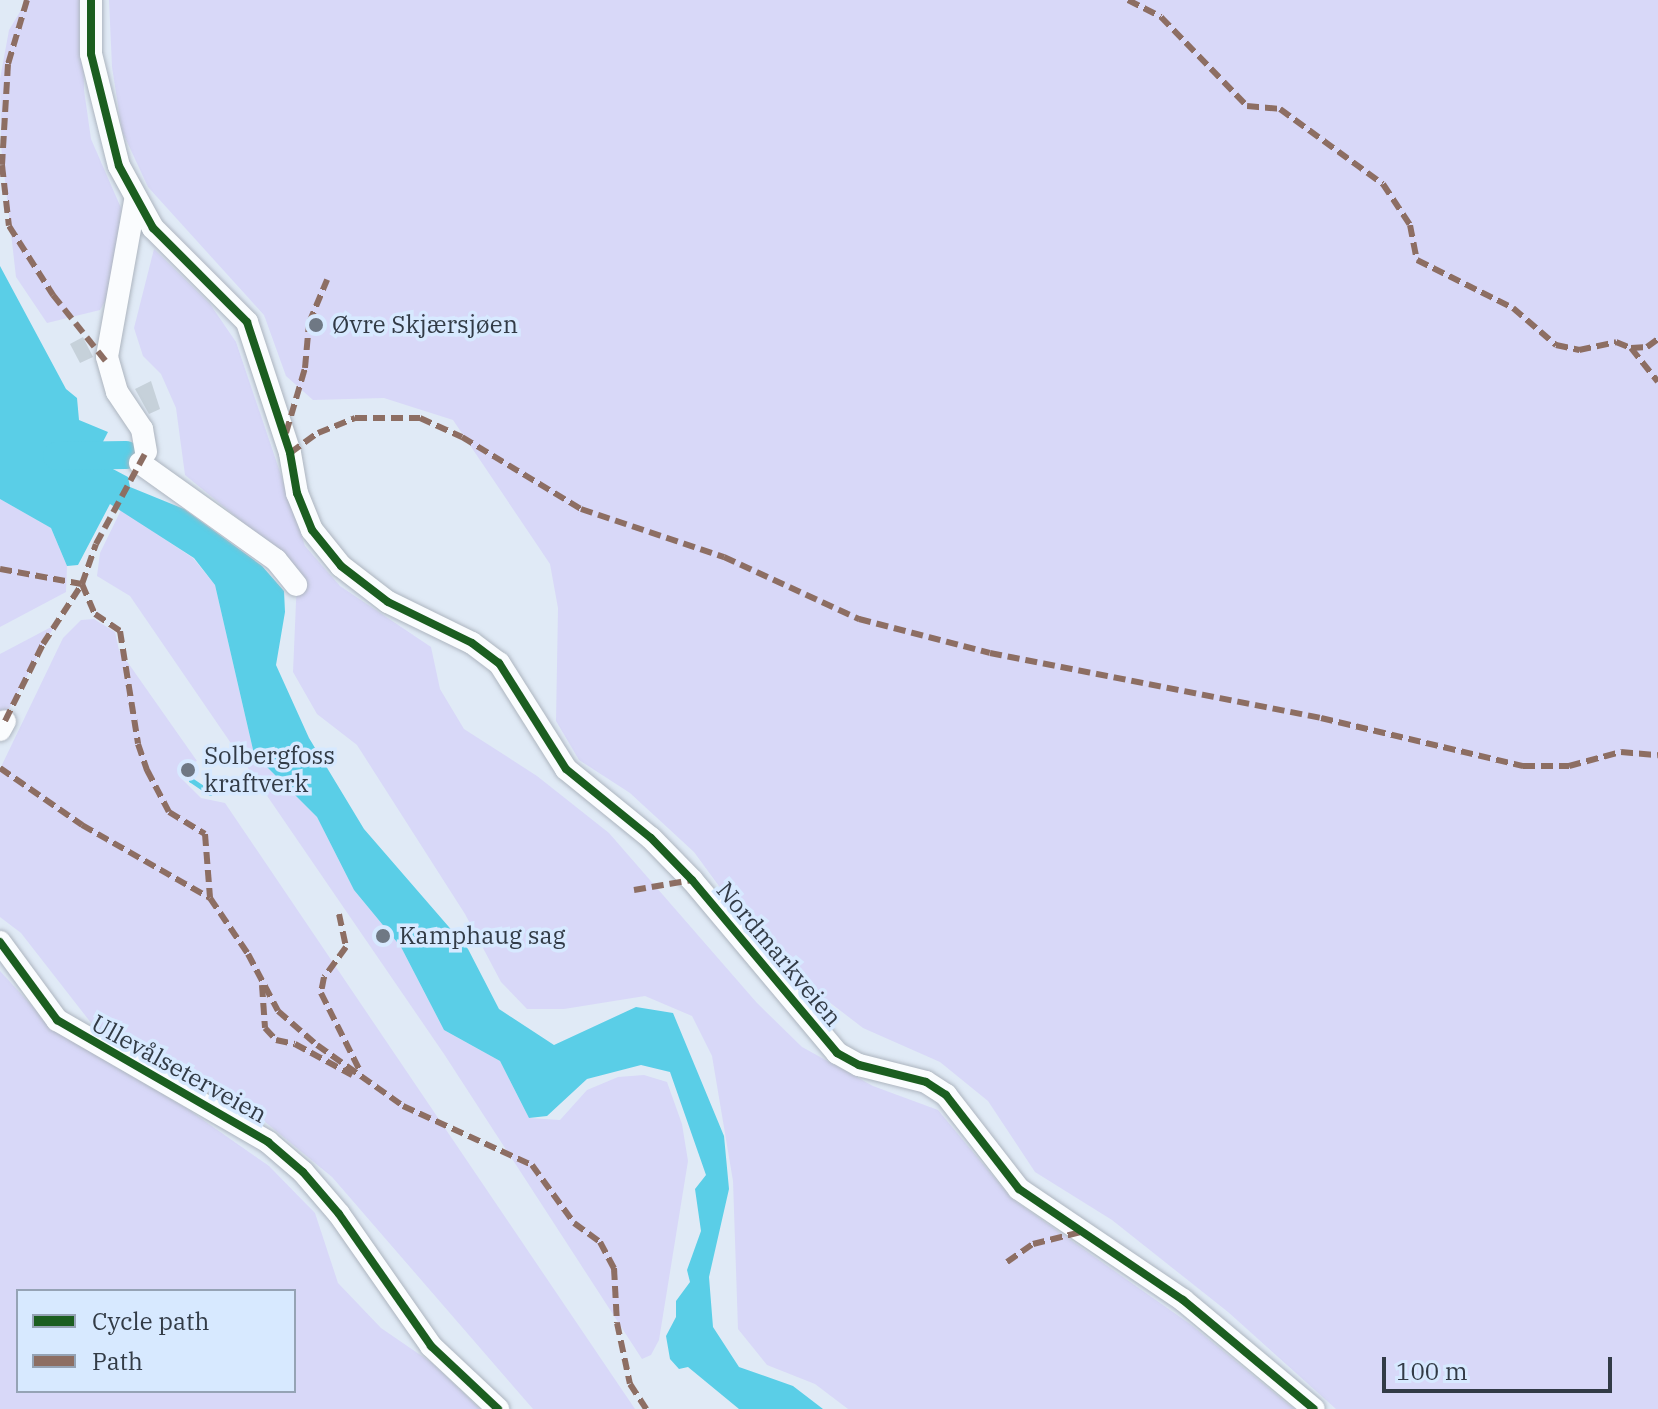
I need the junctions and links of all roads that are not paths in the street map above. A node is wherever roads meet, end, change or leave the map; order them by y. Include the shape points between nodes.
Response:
1 (91, 0) edge
2 (135, 201) junction
3 (296, 585) dead end
4 (0, 942) edge
5 (498, 1409) edge
6 (1314, 1409) edge

1 - 2 street, Nordmarkveien via 91,54 102,115
2 - 3 street via 107,357 117,392 142,429 143,458 276,560
2 - 6 street, Nordmarkveien via 153,228 247,322 303,510 341,566 388,602 472,643 499,663 566,769 651,838 692,880 837,1053 859,1065 926,1082 946,1095 1019,1189 1183,1300
4 - 5 street, Ullevålseterveien via 57,1020 237,1122 303,1172 431,1346

